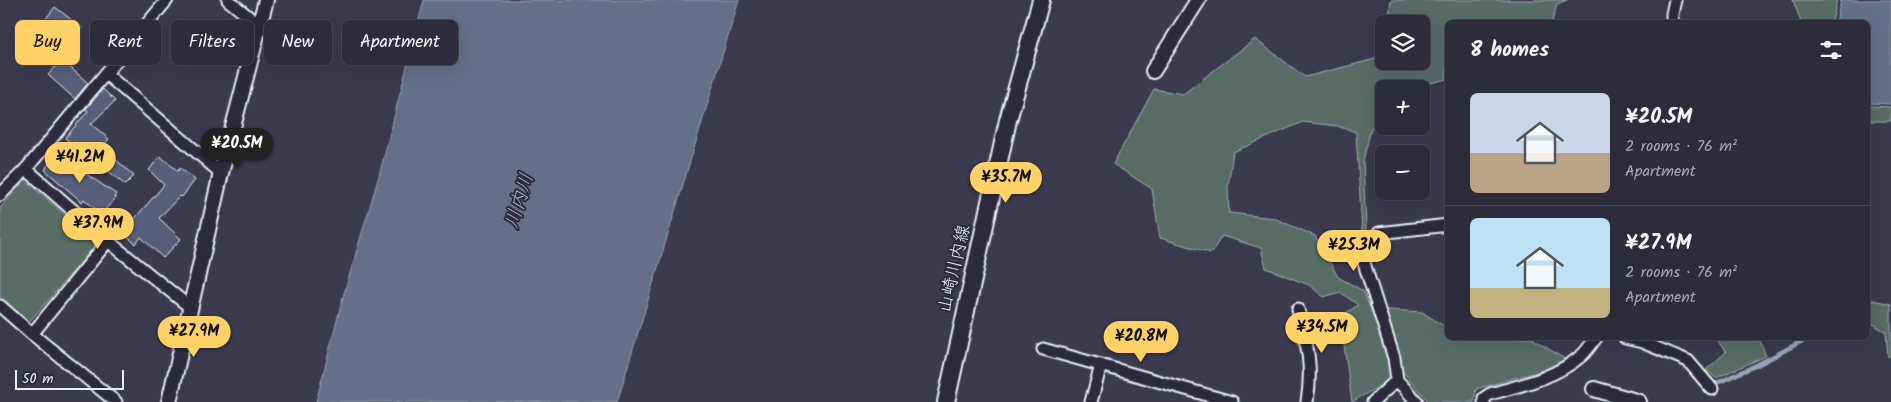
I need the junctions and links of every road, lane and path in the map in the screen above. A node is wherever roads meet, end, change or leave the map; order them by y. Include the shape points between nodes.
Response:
1 (167, 0) edge
2 (228, 0) edge
3 (266, 0) edge
4 (1040, 0) edge
5 (1198, 0) edge
6 (1675, 0) edge
7 (1672, 20) edge
8 (260, 26) junction
9 (1153, 71) dead end
10 (106, 74) junction
11 (26, 169) junction
12 (221, 173) junction
13 (0, 195) edge
14 (1445, 225) edge
15 (108, 242) junction
16 (0, 306) edge
17 (191, 308) junction
18 (1298, 309) dead end
19 (32, 334) junction
20 (1594, 340) edge
21 (1634, 340) edge
22 (1044, 349) dead end
23 (1101, 365) junction
24 (1397, 380) junction
25 (1594, 389) dead end
26 (1712, 389) dead end
27 (116, 402) edge
28 (169, 402) edge
29 (946, 402) edge
30 (1091, 402) edge
31 (1232, 402) edge
32 (1307, 402) edge
33 (1373, 402) edge
34 (1417, 402) edge
35 (1484, 402) edge
36 (1639, 402) edge

1 - 10 street
2 - 8 street
3 - 8 street
4 - 29 main road, 山崎川内線 via 1008,120
5 - 9 street
6 - 7 street
8 - 12 street
10 - 11 street
10 - 12 street
11 - 13 street
11 - 15 street
12 - 17 street
14 - 24 street via 1379,232 1367,246 1364,262 1394,358
15 - 17 street
15 - 19 street
16 - 19 street
17 - 28 street
18 - 32 street via 1309,349
19 - 27 street
20 - 35 street via 1582,355 1565,367 1542,379 1490,394
21 - 26 street via 1688,360
22 - 23 street
23 - 30 street
23 - 31 street
24 - 33 street
24 - 34 street
25 - 36 street

